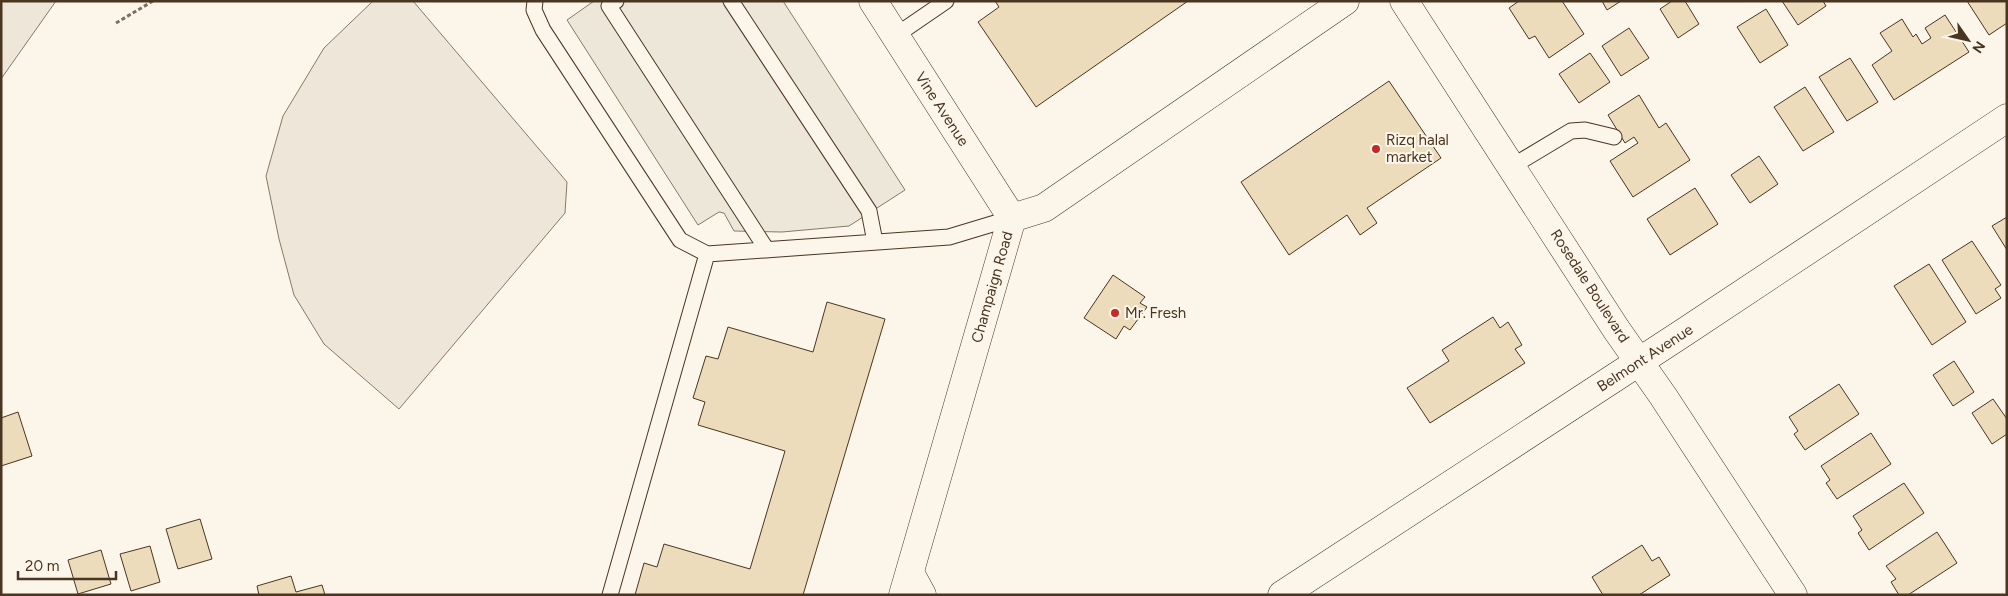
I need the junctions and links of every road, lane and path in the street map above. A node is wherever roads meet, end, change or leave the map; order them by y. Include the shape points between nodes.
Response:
1 (154, 1) edge
2 (535, 1) edge
3 (616, 1) edge
4 (731, 1) edge
5 (872, 1) edge
6 (946, 1) edge
7 (1345, 1) edge
8 (1404, 1) edge
9 (116, 23) dead end
10 (895, 36) junction
11 (2007, 118) edge
12 (1614, 138) dead end
13 (1511, 167) junction
14 (1012, 218) junction
15 (875, 242) junction
16 (767, 250) junction
17 (707, 254) junction
18 (1640, 361) junction
19 (912, 587) edge
20 (610, 595) edge
21 (1282, 595) edge
22 (1793, 595) edge

1 - 9 path
2 - 17 lane via 534,10 543,30 680,240
3 - 16 lane via 608,6
4 - 15 lane via 869,211
5 - 10 street, Vine Avenue
6 - 10 lane
7 - 14 street, Champaign Road via 1044,208
8 - 13 street, Rosedale Boulevard
10 - 14 street, Vine Avenue
11 - 18 street, Belmont Avenue
12 - 13 lane via 1585,130 1571,131
13 - 18 street, Rosedale Boulevard
14 - 15 lane via 949,237
14 - 19 street, Champaign Road
15 - 16 lane
16 - 17 lane
17 - 20 lane
18 - 21 street, Belmont Avenue
18 - 22 street, Rosedale Boulevard

